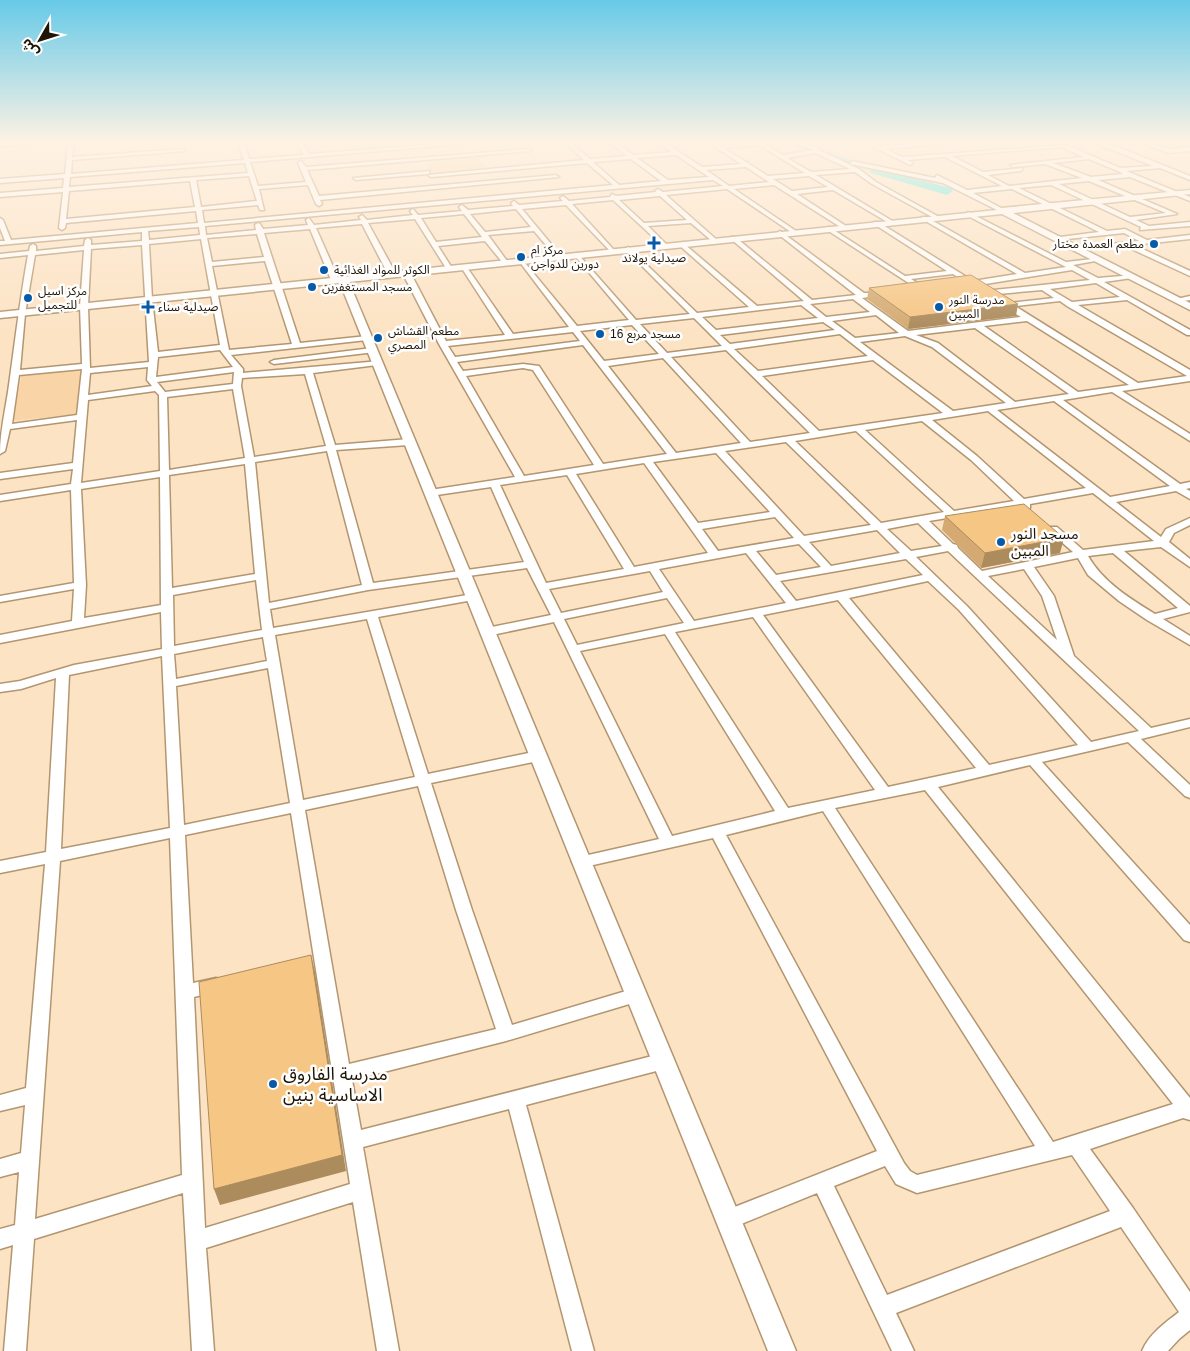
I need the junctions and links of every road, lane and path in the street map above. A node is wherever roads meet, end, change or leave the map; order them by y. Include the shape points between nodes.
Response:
1 (65, 205) edge
2 (198, 205) edge
3 (235, 205) edge
4 (261, 205) edge
5 (320, 205) edge
6 (419, 205) edge
7 (459, 205) edge
8 (542, 205) edge
9 (569, 205) edge
10 (622, 205) edge
11 (674, 205) edge
12 (754, 205) edge
13 (810, 205) edge
14 (863, 205) edge
15 (914, 205) edge
16 (991, 205) edge
17 (1050, 205) joint
18 (1099, 205) edge
19 (1153, 205) edge
20 (402, 206) joint
21 (410, 206) junction
22 (518, 207) junction
23 (199, 208) junction
24 (359, 210) junction
25 (1001, 210) junction
26 (466, 212) junction
27 (323, 214) junction
28 (968, 214) junction
29 (1174, 214) junction
30 (307, 215) junction
31 (1153, 216) junction
32 (417, 217) junction
33 (936, 217) junction
34 (924, 218) junction
35 (265, 219) junction
36 (1129, 219) junction
37 (0, 220) edge
38 (256, 220) junction
39 (63, 221) junction
40 (364, 221) junction
41 (692, 221) junction
42 (891, 222) junction
43 (1190, 222) edge
44 (876, 223) junction
45 (643, 225) junction
46 (313, 226) junction
47 (1174, 226) junction
48 (844, 227) junction
49 (827, 228) junction
50 (535, 229) junction
51 (1150, 229) junction
52 (203, 231) junction
53 (260, 231) junction
54 (1125, 231) junction
55 (794, 232) junction
56 (780, 233) junction
57 (1106, 233) junction
58 (89, 235) junction
59 (146, 236) junction
60 (485, 236) junction
61 (1190, 237) edge
62 (61, 238) junction
63 (733, 238) junction
64 (1060, 239) junction
65 (1173, 239) junction
66 (34, 240) junction
67 (714, 240) junction
68 (1147, 242) junction
69 (0, 243) edge
70 (8, 243) junction
71 (434, 244) junction
72 (681, 244) junction
73 (1126, 244) junction
74 (664, 246) junction
75 (88, 247) junction
76 (1190, 247) edge
77 (628, 249) junction
78 (1080, 250) junction
79 (612, 251) junction
80 (32, 253) junction
81 (577, 255) junction
82 (0, 256) edge
83 (559, 256) junction
84 (268, 259) junction
85 (521, 260) junction
86 (1099, 260) junction
87 (505, 262) junction
88 (209, 264) junction
89 (464, 266) junction
90 (1069, 266) junction
91 (449, 268) junction
92 (406, 272) junction
93 (953, 272) junction
94 (392, 274) junction
95 (1190, 274) edge
96 (1024, 275) junction
97 (1132, 276) junction
98 (905, 278) junction
99 (339, 280) junction
100 (1096, 280) junction
101 (970, 283) junction
102 (960, 284) edge
103 (276, 286) junction
104 (931, 288) edge
105 (1043, 288) junction
106 (921, 289) junction
107 (911, 290) edge
108 (214, 292) junction
109 (987, 293) junction
110 (873, 295) edge
111 (859, 296) junction
112 (1128, 298) junction
113 (1190, 298) edge
114 (148, 299) junction
115 (1060, 299) junction
116 (1176, 300) junction
117 (806, 303) junction
118 (1070, 304) junction
119 (1008, 305) junction
120 (84, 306) junction
121 (1190, 307) edge
122 (756, 309) junction
123 (21, 312) junction
124 (876, 313) junction
125 (0, 315) edge
126 (696, 316) junction
127 (1029, 318) junction
128 (824, 320) junction
129 (635, 323) junction
130 (977, 325) junction
131 (574, 330) junction
132 (841, 332) junction
133 (1190, 333) edge
134 (714, 334) junction
135 (906, 334) junction
136 (511, 337) junction
137 (852, 341) junction
138 (584, 343) junction
139 (444, 344) junction
140 (297, 346) junction
141 (728, 347) junction
142 (271, 349) junction
143 (225, 350) junction
144 (372, 350) junction
145 (665, 355) junction
146 (875, 356) junction
147 (153, 360) junction
148 (453, 360) junction
149 (274, 362) junction
150 (602, 364) junction
151 (86, 368) junction
152 (308, 371) junction
153 (16, 373) junction
154 (277, 373) junction
155 (460, 374) junction
156 (756, 374) junction
157 (1190, 374) edge
158 (239, 377) junction
159 (1190, 378) edge
160 (1176, 380) junction
161 (1136, 386) junction
162 (157, 388) junction
163 (1190, 388) edge
164 (1113, 389) junction
165 (1076, 395) junction
166 (82, 398) junction
167 (1055, 398) junction
168 (1012, 404) junction
169 (989, 408) junction
170 (10, 410) junction
171 (0, 411) edge
172 (951, 414) junction
173 (81, 417) junction
174 (924, 418) junction
175 (8, 427) junction
176 (857, 428) junction
177 (817, 434) junction
178 (787, 438) junction
179 (1190, 438) edge
180 (409, 442) junction
181 (747, 444) junction
182 (331, 448) junction
183 (718, 449) junction
184 (0, 451) edge
185 (673, 456) junction
186 (646, 459) junction
187 (250, 462) junction
188 (76, 466) junction
189 (599, 466) junction
190 (569, 471) junction
191 (165, 473) junction
192 (0, 476) edge
193 (521, 479) junction
194 (494, 484) junction
195 (1190, 485) edge
196 (76, 487) junction
197 (1178, 487) junction
198 (1094, 490) junction
199 (430, 493) junction
200 (1190, 496) edge
201 (0, 498) edge
202 (1108, 500) junction
203 (1022, 502) junction
204 (776, 514) junction
205 (952, 514) junction
206 (922, 520) junction
207 (1190, 521) edge
208 (695, 527) junction
209 (878, 527) junction
210 (802, 540) junction
211 (1163, 542) junction
212 (953, 547) junction
213 (749, 548) junction
214 (1115, 549) junction
215 (1081, 554) junction
216 (715, 555) junction
217 (907, 556) junction
218 (531, 564) junction
219 (1190, 564) edge
220 (1027, 565) junction
221 (652, 566) junction
222 (630, 570) junction
223 (829, 570) junction
224 (463, 574) junction
225 (981, 574) junction
226 (260, 576) junction
227 (929, 577) junction
228 (774, 579) junction
229 (80, 585) junction
230 (368, 587) junction
231 (543, 587) junction
232 (166, 593) junction
233 (670, 594) junction
234 (842, 596) junction
235 (0, 598) edge
236 (473, 598) junction
237 (793, 605) junction
238 (264, 607) junction
239 (166, 608) junction
240 (1188, 609) edge
241 (755, 612) junction
242 (372, 616) junction
243 (557, 616) junction
244 (1151, 618) junction
245 (78, 623) junction
246 (691, 625) junction
247 (668, 630) junction
248 (269, 632) junction
249 (488, 632) junction
250 (0, 639) edge
251 (1190, 641) edge
252 (573, 649) junction
253 (168, 652) junction
254 (1069, 657) junction
255 (274, 663) junction
256 (63, 672) junction
257 (169, 684) junction
258 (0, 688) edge
259 (1190, 723) edge
260 (1149, 733) junction
261 (1131, 737) junction
262 (1087, 746) junction
263 (538, 756) junction
264 (1033, 760) junction
265 (986, 771) junction
266 (424, 780) junction
267 (928, 784) junction
268 (884, 792) junction
269 (1190, 794) edge
270 (826, 805) junction
271 (297, 807) junction
272 (784, 814) junction
273 (176, 832) junction
274 (718, 832) junction
275 (668, 843) junction
276 (53, 856) junction
277 (580, 862) junction
278 (0, 867) edge
279 (1190, 936) edge
280 (323, 960) junction
281 (305, 964) edge
282 (231, 981) edge
283 (185, 992) junction
284 (636, 995) junction
285 (506, 1034) junction
286 (664, 1061) junction
287 (342, 1074) junction
288 (34, 1094) junction
289 (515, 1098) junction
290 (0, 1103) edge
291 (1189, 1110) edge
292 (353, 1141) junction
293 (1075, 1144) junction
294 (1049, 1152) junction
295 (889, 1155) junction
296 (29, 1160) junction
297 (0, 1168) edge
298 (192, 1181) junction
299 (822, 1182) junction
300 (361, 1190) junction
301 (1126, 1215) junction
302 (729, 1219) junction
303 (23, 1232) junction
304 (0, 1239) edge
305 (196, 1241) junction
306 (882, 1308) junction
307 (1190, 1310) edge
308 (1190, 1317) edge
309 (15, 1351) edge
310 (203, 1351) edge
311 (388, 1351) edge
312 (583, 1351) edge
313 (782, 1351) edge
314 (903, 1351) edge
315 (1153, 1351) edge

1 - 39 street
2 - 23 street
3 - 23 street
4 - 35 street
5 - 27 street
6 - 21 street
7 - 26 street
8 - 22 street
9 - 79 street
10 - 45 street
11 - 41 street
12 - 55 street
13 - 48 street
14 - 42 street
15 - 33 street
16 - 25 street
17 - 25 street
17 - 57 street
18 - 36 street
19 - 29 street
20 - 21 street
20 - 24 street
21 - 32 street
22 - 26 street
22 - 50 street
23 - 39 street
23 - 52 street
24 - 27 street
24 - 40 street
25 - 28 street
25 - 64 street
26 - 32 street
26 - 60 street
27 - 30 street
28 - 33 street
28 - 90 street
29 - 31 street
29 - 43 street
30 - 35 street
30 - 46 street
31 - 36 street
31 - 47 street
32 - 40 street
32 - 71 street
33 - 34 street
34 - 42 street
34 - 96 street
35 - 38 street
36 - 51 street
37 - 70 street
38 - 52 street
38 - 53 street
39 - 62 street
40 - 46 street
40 - 94 street
41 - 45 street
41 - 67 street
42 - 44 street
43 - 47 street
44 - 48 street
44 - 93 street
45 - 74 street
46 - 53 street
46 - 99 street
47 - 51 street
48 - 49 street
49 - 55 street
49 - 98 street
50 - 60 street
50 - 83 street
51 - 54 street
52 - 53 street
52 - 59 street
52 - 59 street
52 - 88 street
53 - 84 street
54 - 57 street
54 - 68 street
55 - 56 street
56 - 63 street
56 - 111 street
57 - 64 street
58 - 59 street
58 - 62 street
58 - 75 street
59 - 75 street
59 - 114 street
60 - 71 street
60 - 87 street
61 - 65 street
62 - 66 street
63 - 67 street
63 - 117 street
64 - 78 street
65 - 68 street
65 - 76 street
66 - 70 street
66 - 80 street
67 - 72 street
68 - 73 street
69 - 70 street
71 - 91 street
72 - 74 street
72 - 122 street
73 - 78 street
73 - 95 street
74 - 77 street
75 - 80 street
75 - 120 street
77 - 79 street
77 - 126 street
78 - 86 street
79 - 81 street
80 - 82 street
80 - 123 street
81 - 83 street
81 - 129 street
83 - 85 street
84 - 88 street
84 - 103 street
85 - 87 street
85 - 131 street
86 - 90 street
86 - 97 street
87 - 89 street
88 - 108 street
89 - 91 street
89 - 136 street
90 - 96 street
90 - 100 street
91 - 92 street
92 - 94 street
92 - 139 street
93 - 98 street
93 - 101 street
94 - 99 street
96 - 101 street
97 - 100 street
97 - 116 street
98 - 106 street
99 - 103 street
99 - 144 street
100 - 105 street
100 - 112 street
101 - 102 street
101 - 109 street
103 - 108 street
103 - 140 street
104 - 106 street
105 - 109 street
105 - 115 street
106 - 107 street
108 - 114 street
108 - 143 street
109 - 119 street
110 - 111 street
111 - 117 street
111 - 124 street
112 - 118 street
112 - 133 street
113 - 116 street
114 - 120 street
114 - 147 street
115 - 118 street
115 - 119 street
116 - 121 street
117 - 122 street
117 - 128 street
118 - 157 street
119 - 127 street
120 - 123 street
120 - 151 street
122 - 126 street
123 - 125 street
123 - 153 street
124 - 128 street
124 - 135 street
126 - 129 street
126 - 134 street
127 - 130 street
127 - 161 street
128 - 132 street
128 - 134 street
129 - 131 street
129 - 145 street
130 - 135 street
130 - 165 street
131 - 136 street
131 - 138 street
132 - 137 street
132 - 141 street
134 - 141 street
135 - 137 street
135 - 168 street via 936,346
136 - 139 street
137 - 146 street
138 - 148 street
138 - 150 street
139 - 148 street
140 - 142 street
140 - 144 street
141 - 145 street
141 - 156 street
142 - 143 street
142 - 149 street
143 - 147 street
143 - 158 street
144 - 149 street
144 - 152 street
144 - 180 street
145 - 150 street
145 - 181 street
146 - 156 street
146 - 172 street
147 - 151 street
147 - 162 street
148 - 155 street
149 - 154 street
150 - 185 street
151 - 153 street
151 - 166 street
152 - 154 street
152 - 182 street
153 - 170 street via 10,386
154 - 158 street
155 - 189 street via 523,366 536,368
155 - 193 street
156 - 177 street
158 - 162 street
158 - 162 street
158 - 187 street
159 - 160 street
160 - 161 street
160 - 163 street
161 - 164 street
162 - 166 street
162 - 191 street
164 - 165 street
164 - 179 street
165 - 167 street
166 - 173 street
167 - 168 street
167 - 197 street
168 - 169 street
169 - 172 street
169 - 198 street
170 - 171 street
170 - 175 street
172 - 174 street
173 - 175 street
173 - 188 street
174 - 176 street
174 - 203 street
175 - 184 street
176 - 177 street
176 - 205 street
177 - 178 street
178 - 181 street
178 - 209 street
180 - 182 street
180 - 199 street
181 - 183 street
182 - 187 street
182 - 230 street
183 - 185 street
183 - 204 street
185 - 186 street
186 - 189 street
186 - 208 street
187 - 191 street
187 - 226 street
188 - 192 street
188 - 196 street
189 - 190 street
190 - 193 street
190 - 222 street
191 - 196 street
191 - 232 street
193 - 194 street
194 - 199 street
194 - 218 street
195 - 197 street
196 - 201 street
196 - 229 street
197 - 200 street
197 - 202 street
198 - 202 street
198 - 203 street
199 - 224 street
202 - 211 street
203 - 205 street
203 - 215 street
204 - 208 street
204 - 210 street
205 - 206 street
206 - 209 street
206 - 212 street
207 - 211 street via 1170,531
208 - 216 street
209 - 210 street
209 - 217 street
210 - 213 street
210 - 223 street
211 - 214 street
211 - 219 street
212 - 217 street
212 - 225 street
213 - 216 street
213 - 228 street
214 - 215 street
214 - 240 street
215 - 220 street
215 - 244 street via 1092,573
216 - 221 street
217 - 223 street
217 - 227 street
218 - 224 street
218 - 231 street
220 - 225 street
220 - 254 street via 1048,596
221 - 222 street
221 - 233 street
222 - 231 street
223 - 228 street
224 - 230 street
224 - 236 street
225 - 254 street
226 - 232 street
226 - 238 street
227 - 234 street
227 - 262 street via 962,608
228 - 237 street
229 - 235 street
229 - 245 street
230 - 238 street
231 - 243 street
232 - 239 street
233 - 243 street
233 - 246 street
234 - 237 street
234 - 265 street
236 - 242 street
236 - 249 street
237 - 241 street
238 - 248 street
239 - 245 street
239 - 253 street
240 - 244 street
241 - 246 street
241 - 268 street
242 - 248 street
242 - 266 street
243 - 249 street
243 - 252 street
244 - 251 street
245 - 250 street
246 - 247 street
247 - 252 street
247 - 272 street
248 - 253 street
248 - 255 street
249 - 263 street
252 - 275 street
253 - 256 street
253 - 257 street
254 - 260 street
255 - 257 street
255 - 271 street
256 - 258 street
256 - 276 street
257 - 273 street
259 - 260 street
260 - 261 street
261 - 262 street
261 - 269 street
262 - 264 street
263 - 266 street
263 - 277 street
264 - 265 street
264 - 279 street
265 - 267 street
266 - 271 street
266 - 285 street
267 - 268 street
267 - 291 street
268 - 270 street
270 - 272 street
270 - 294 street
271 - 273 street
271 - 280 street
272 - 274 street
273 - 276 street
273 - 283 street
274 - 275 street
274 - 295 street
275 - 277 street
276 - 278 street
276 - 288 street
277 - 284 street
280 - 281 street
280 - 287 street
282 - 283 street
283 - 298 street
284 - 285 street
284 - 286 street
285 - 287 street
286 - 289 street
286 - 302 street
287 - 292 street
288 - 290 street
288 - 296 street
289 - 292 street
289 - 312 street
291 - 293 street
292 - 300 street
293 - 294 street
293 - 301 street
294 - 295 street via 917,1184 902,1177
295 - 299 street
296 - 297 street
296 - 303 street
298 - 303 street
298 - 305 street
299 - 302 street
299 - 306 street
300 - 305 street
300 - 311 street
301 - 306 street
301 - 307 street
302 - 313 street
303 - 304 street
303 - 309 street
305 - 310 street
306 - 314 street
308 - 315 street via 1171,1331

